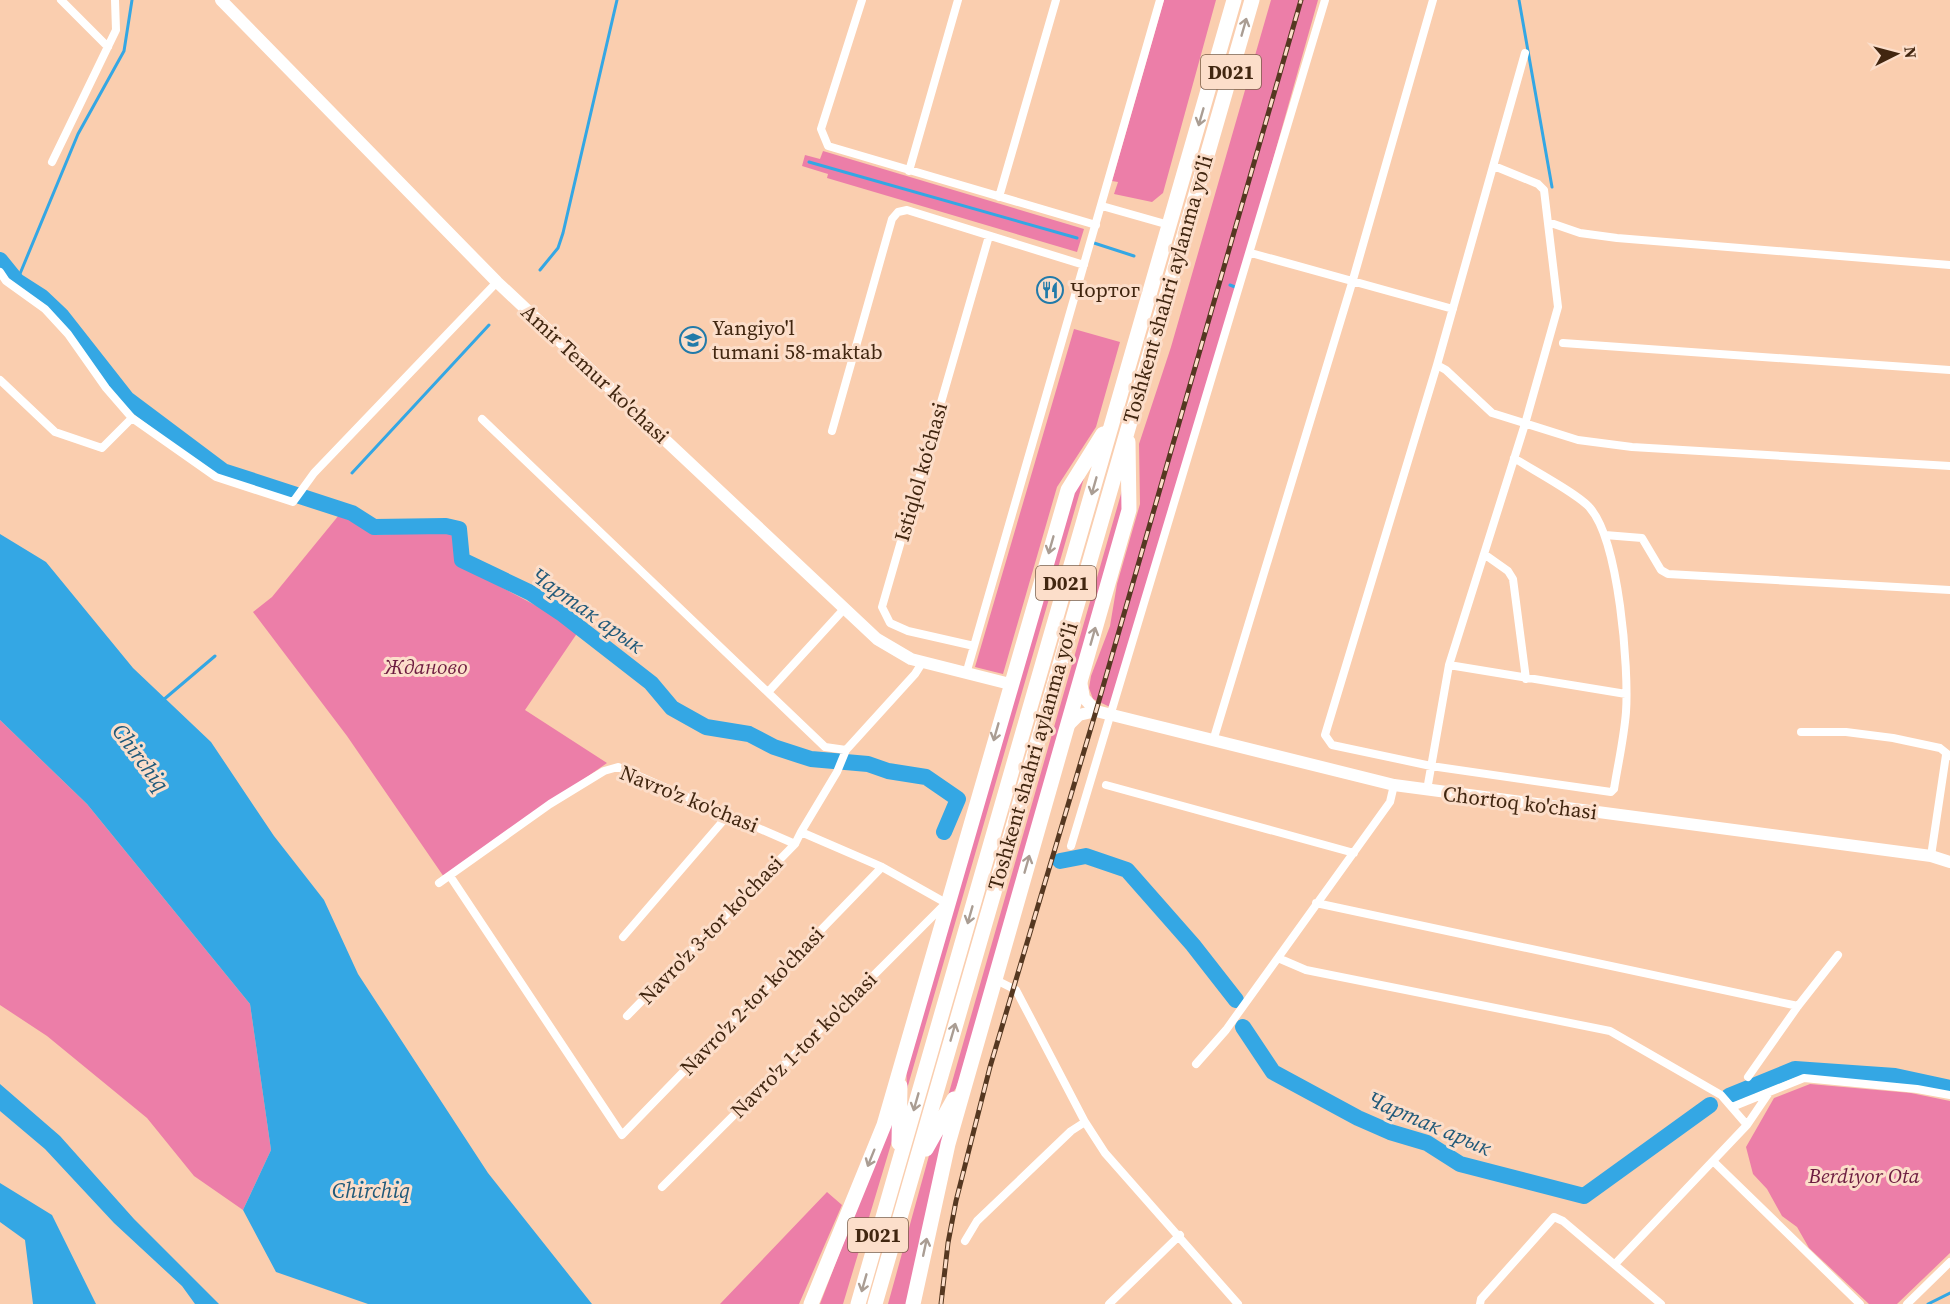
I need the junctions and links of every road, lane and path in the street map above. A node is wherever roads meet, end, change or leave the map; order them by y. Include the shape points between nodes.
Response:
1 (61, 0) edge
2 (115, 0) edge
3 (221, 0) edge
4 (862, 0) edge
5 (958, 0) edge
6 (1056, 0) edge
7 (1160, 0) edge
8 (1234, 0) edge
9 (1252, 0) edge
10 (1325, 0) edge
11 (1433, 0) edge
12 (108, 47) junction
13 (1525, 53) dead end
14 (52, 162) dead end
15 (1494, 166) junction
16 (909, 171) junction
17 (999, 197) junction
18 (1102, 206) junction
19 (1548, 222) junction
20 (1096, 225) junction
21 (1169, 225) junction
22 (1186, 229) junction
23 (989, 236) junction
24 (1251, 253) junction
25 (1084, 265) junction
26 (1950, 265) edge
27 (0, 272) edge
28 (497, 282) junction
29 (1352, 283) junction
30 (1453, 309) junction
31 (1563, 342) dead end
32 (1437, 365) junction
33 (1950, 370) edge
34 (0, 380) edge
35 (132, 418) junction
36 (1113, 418) junction
37 (482, 419) dead end
38 (1525, 424) junction
39 (1128, 425) junction
40 (832, 431) dead end
41 (1514, 458) junction
42 (1950, 466) edge
43 (1605, 535) junction
44 (1484, 554) junction
45 (1950, 590) edge
46 (844, 609) junction
47 (974, 646) junction
48 (922, 663) junction
49 (1449, 665) junction
50 (966, 674) junction
51 (1081, 676) junction
52 (1526, 679) junction
53 (1010, 684) junction
54 (769, 691) junction
55 (1626, 694) junction
56 (1096, 711) junction
57 (1111, 715) junction
58 (1066, 731) junction
59 (1801, 732) dead end
60 (1214, 741) junction
61 (844, 752) junction
62 (1948, 756) edge
63 (1431, 766) junction
64 (1106, 785) dead end
65 (1394, 786) junction
66 (1427, 790) junction
67 (729, 814) junction
68 (801, 832) junction
69 (795, 844) junction
70 (1071, 846) dead end
71 (1354, 853) junction
72 (1931, 856) junction
73 (1950, 862) edge
74 (882, 867) junction
75 (450, 876) junction
76 (439, 883) dead end
77 (946, 903) junction
78 (1316, 903) junction
79 (623, 937) dead end
80 (1838, 955) dead end
81 (1278, 958) junction
82 (994, 979) junction
83 (1798, 1006) junction
84 (627, 1016) dead end
85 (901, 1062) junction
86 (1196, 1064) dead end
87 (1748, 1077) dead end
88 (965, 1081) junction
89 (1768, 1094) junction
90 (1950, 1095) edge
91 (1732, 1107) junction
92 (1085, 1122) junction
93 (1747, 1125) junction
94 (1713, 1161) junction
95 (898, 1166) junction
96 (914, 1169) junction
97 (662, 1187) dead end
98 (1180, 1235) junction
99 (965, 1240) dead end
100 (1616, 1263) junction
101 (1948, 1266) edge
102 (811, 1304) edge
103 (858, 1304) edge
104 (875, 1304) edge
105 (913, 1304) edge
106 (1109, 1304) edge
107 (1238, 1304) edge
108 (1480, 1304) edge
109 (1661, 1304) edge
110 (1860, 1304) edge
111 (1907, 1304) edge

1 - 12 street
2 - 12 street via 116,30
3 - 28 main road, Amir Temur ko'chasi
4 - 16 street via 821,129 822,137 835,150
5 - 16 street
6 - 17 street
7 - 18 street
8 -> 21 highway, Toshkent shahri aylanma yoʻli / D021
22 -> 9 highway, Toshkent shahri aylanma yoʻli / D021
10 - 24 street
11 - 29 street
12 - 14 street
13 - 15 street
15 - 19 street via 1544,190
15 - 30 street
16 - 17 street
17 - 20 street
18 - 20 street
18 - 21 street
19 - 26 street via 1580,233 1610,237
19 - 38 street via 1558,306
20 - 25 street
21 - 22 highway via 1179,223
21 - 36 highway, Toshkent shahri aylanma yoʻli / D021
22 - 39 highway, Toshkent shahri aylanma yoʻli / D021
23 - 25 street
23 - 40 street via 907,210 892,219
23 - 47 street, Istiqlol koʻchasi via 882,607 890,623 908,631
24 - 29 street
24 - 57 street
25 - 47 street
27 - 35 street via 68,334
28 - 35 street via 314,472 293,502 216,477
28 - 46 main road, Amir Temur ko'chasi
29 - 30 street
29 - 60 street
30 - 32 street
31 - 33 street
32 - 38 street via 1492,413
32 - 63 street via 1325,732 1332,745
34 - 35 street via 54,432 102,448
36 -> 53 highway via 1068,490
36 -> 95 highway, Toshkent shahri aylanma yoʻli / D021
37 - 54 street
38 - 41 street
38 - 42 street via 1605,445
51 -> 39 highway via 1129,510
96 -> 39 highway, Toshkent shahri aylanma yoʻli / D021
41 - 43 street via 1590,507
41 - 44 street
43 - 45 street via 1642,538 1661,570 1668,574
43 - 55 street via 1613,557
44 - 49 street
44 - 52 street via 1513,579
46 - 48 main road, Amir Temur ko'chasi via 890,649
46 - 54 street
47 - 50 street
48 - 50 main road, Amir Temur ko'chasi
48 - 61 street
49 - 52 street
49 - 63 street
50 - 53 main road, Amir Temur ko'chasi
51 - 56 main road via 1082,693
51 - 58 highway
52 - 55 street
53 -> 77 highway
54 - 61 street via 825,747
55 - 63 street via 1625,722 1611,792
56 - 57 main road, Chortoq ko'chasi
56 - 58 main road via 1075,717
57 - 60 main road, Chortoq ko'chasi
57 - 70 street
82 -> 58 highway
59 - 62 street via 1893,738 1940,748
60 - 65 main road, Chortoq ko'chasi
61 - 68 street via 837,772
62 - 72 street
63 - 66 street
64 - 71 street
65 - 66 main road, Chortoq ko'chasi
65 - 71 street via 1390,802
66 - 72 main road, Chortoq ko'chasi
67 - 69 street, Navro'z ko'chasi
67 - 75 street, Navro'z ko'chasi via 629,771 612,768 550,804
67 - 79 street
68 - 69 street
68 - 74 street
69 - 84 street, Navro'z 3-tor ko'chasi
71 - 78 street
72 - 73 main road, Chortoq ko'chasi
74 - 75 street, Navro'z 2-tor ko'chasi via 622,1135
74 - 77 street
75 - 76 street, Navro'z ko'chasi
77 - 85 highway
77 - 97 street, Navro'z 1-tor ko'chasi
78 - 81 street
78 - 83 street
80 - 83 street
81 - 86 street
81 - 91 street via 1306,970 1610,1031 1721,1095
82 - 88 highway
82 - 92 street via 1016,990
83 - 87 street
85 - 95 highway
85 -> 102 highway via 878,1141
88 - 96 highway
105 -> 88 highway
89 - 90 street via 1804,1078
89 - 91 street
89 - 93 street
91 - 93 street
92 - 98 street via 1105,1153
92 - 99 street via 977,1221
93 - 94 street
94 - 100 street
94 - 110 street
95 -> 103 highway, Toshkent shahri aylanma yoʻli / D021
96 - 104 highway, Toshkent shahri aylanma yoʻli / D021
98 - 106 street
98 - 107 street
100 - 108 street via 1554,1216
100 - 109 street
101 - 111 street

